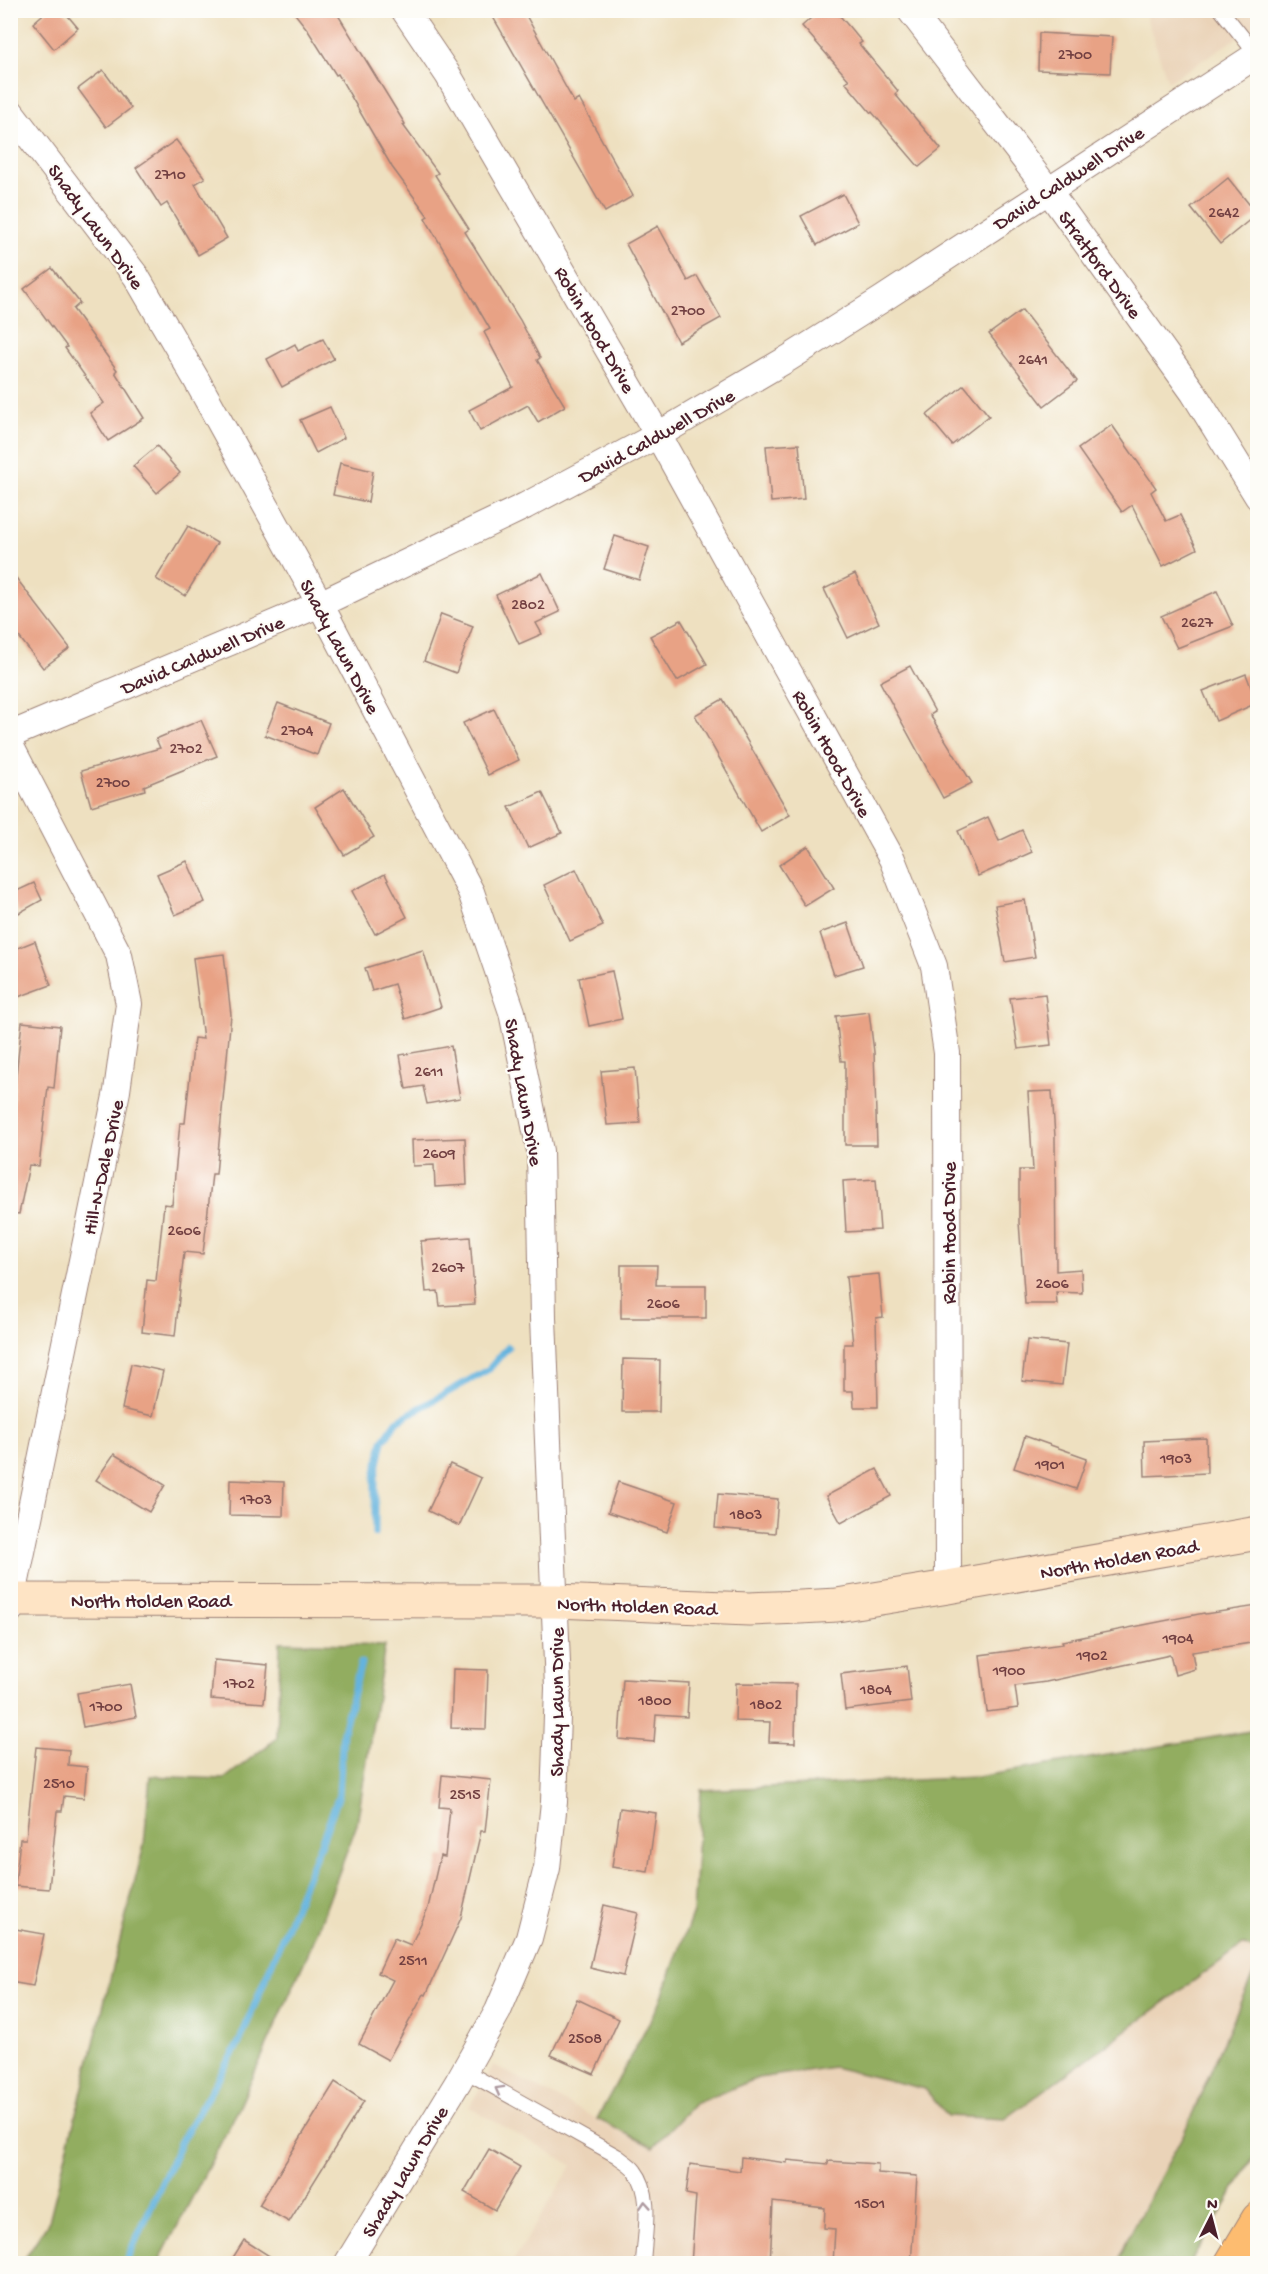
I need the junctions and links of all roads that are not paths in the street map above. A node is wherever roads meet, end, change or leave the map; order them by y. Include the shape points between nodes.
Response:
1 (404, 10) edge
2 (910, 10) edge
3 (1221, 10) edge
4 (1257, 54) edge
5 (10, 111) edge
6 (1048, 190) junction
7 (658, 435) junction
8 (1257, 497) edge
9 (320, 604) junction
10 (10, 735) edge
11 (10, 745) edge
12 (1257, 1533) edge
13 (948, 1587) junction
14 (556, 1601) junction
15 (11, 1603) edge
16 (465, 2070) junction
17 (1257, 2219) edge
18 (347, 2264) edge
19 (643, 2264) edge
20 (1231, 2264) edge

1 - 7 street, Robin Hood Drive via 448,75
2 - 6 street, Stratford Drive
3 - 4 lane
4 - 6 street, David Caldwell Drive
5 - 9 street, Shady Lawn Drive via 136,276
6 - 7 street, David Caldwell Drive via 798,352
6 - 8 street, Stratford Drive via 1193,392
7 - 9 street, David Caldwell Drive via 525,506
7 - 13 street, Robin Hood Drive via 892,859 934,966 947,1053
9 - 10 street, David Caldwell Drive
9 - 14 street, Shady Lawn Drive via 471,892 512,1012 540,1151
11 - 15 street, Hill-N-Dale Drive via 119,955 129,1004 115,1103
12 - 13 main road, North Holden Road
13 - 14 main road, North Holden Road via 837,1605 769,1608
14 - 15 main road, North Holden Road
14 - 16 street, Shady Lawn Drive via 555,1802 547,1868 529,1938 498,2011
16 - 18 street, Shady Lawn Drive
19 -> 16 lane via 646,2208 643,2186 635,2170
17 - 20 main road

